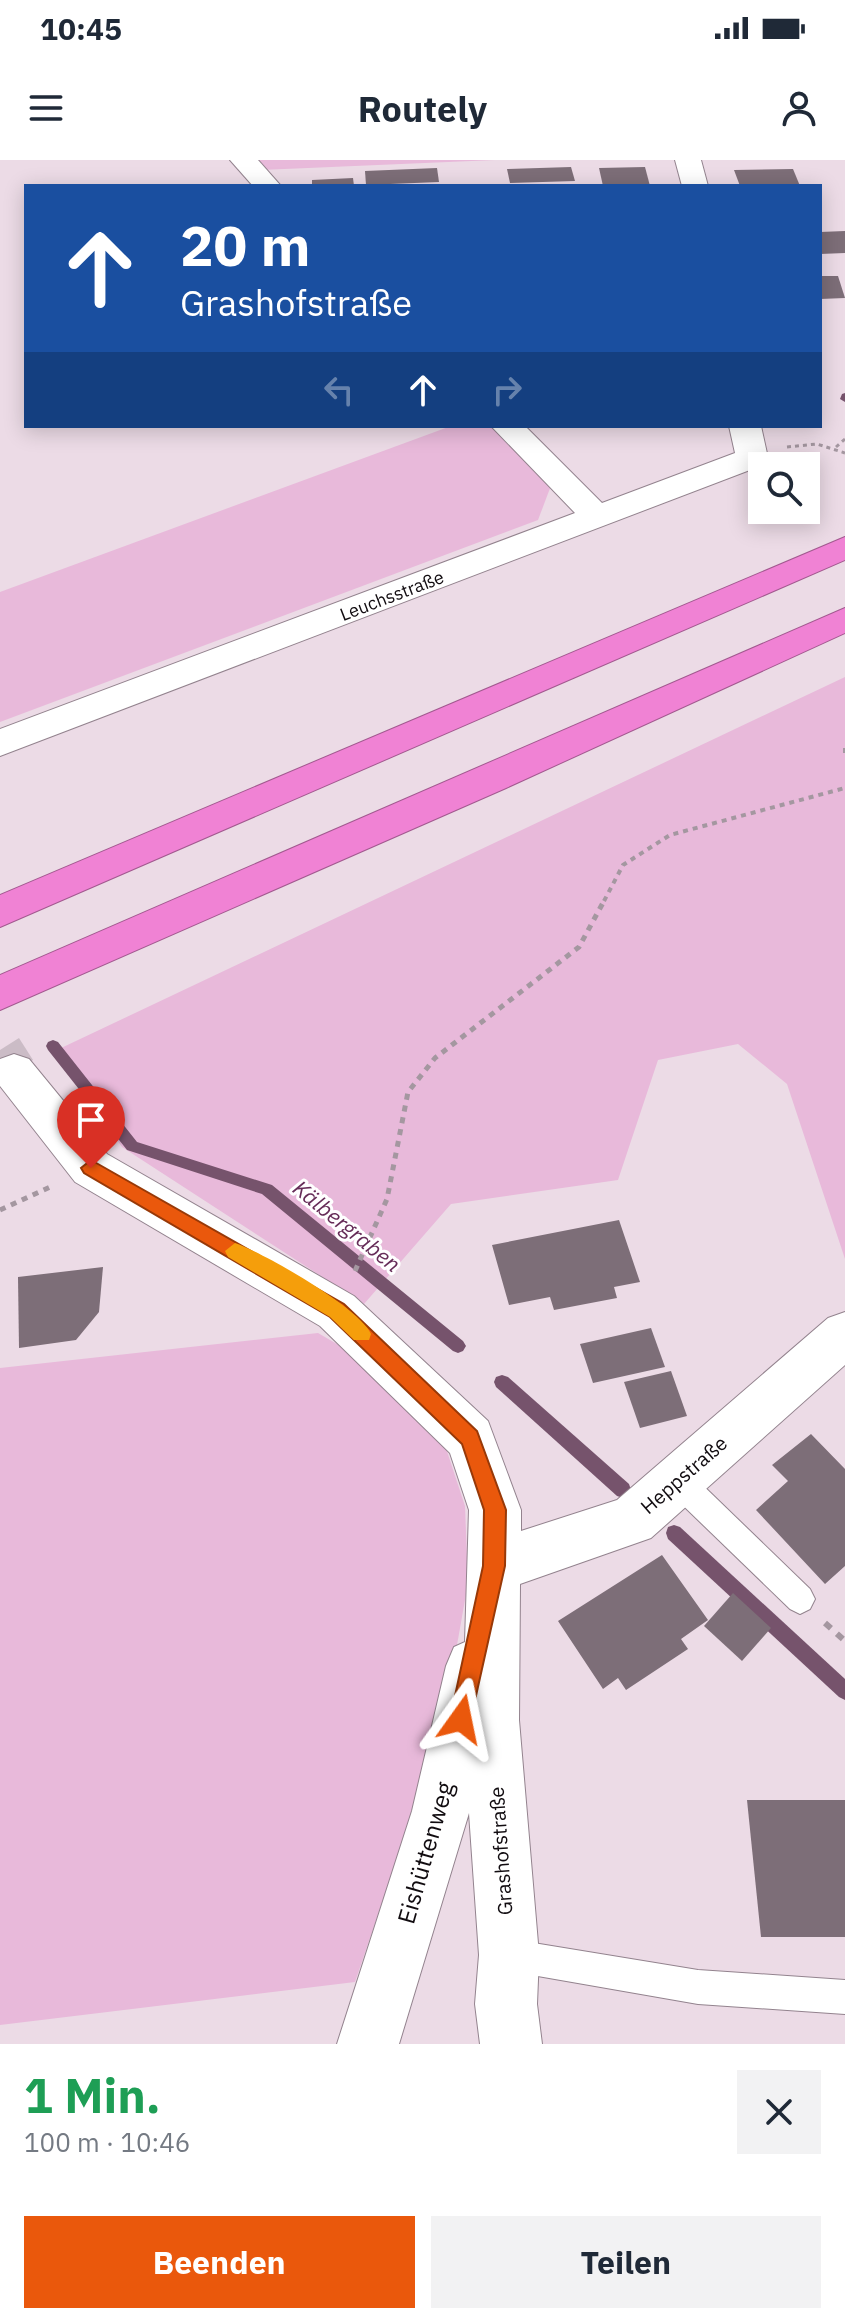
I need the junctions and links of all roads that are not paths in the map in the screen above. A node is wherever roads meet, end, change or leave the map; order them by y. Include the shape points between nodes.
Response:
1 (243, 160) edge
2 (688, 160) edge
3 (266, 184) edge
4 (694, 184) edge
5 (509, 428) edge
6 (745, 428) edge
7 (598, 518) junction
8 (845, 547) edge
9 (845, 619) edge
10 (0, 743) edge
11 (0, 912) edge
12 (0, 993) edge
13 (14, 1072) tunnel mouth
14 (845, 1334) edge
15 (678, 1481) junction
16 (494, 1566) junction
17 (800, 1599) dead end
18 (509, 1955) junction
19 (845, 1997) edge
20 (368, 2044) edge
21 (511, 2044) edge

1 - 3 street
2 - 4 street
5 - 7 street
6 - 7 street, Leuchsstraße via 752,458
7 - 10 street, Leuchsstraße
8 - 11 highway
9 - 12 highway
13 - 16 street, Grashofstraße via 91,1168 337,1311 470,1438 495,1510
14 - 15 street, Heppstraße
15 - 16 street, Heppstraße via 633,1520
15 - 17 lane
16 - 18 street, Grashofstraße via 491,1720
16 - 20 street, Eishüttenweg via 441,1811
18 - 19 lane via 698,1987
18 - 21 street, Grashofstraße via 506,2004

